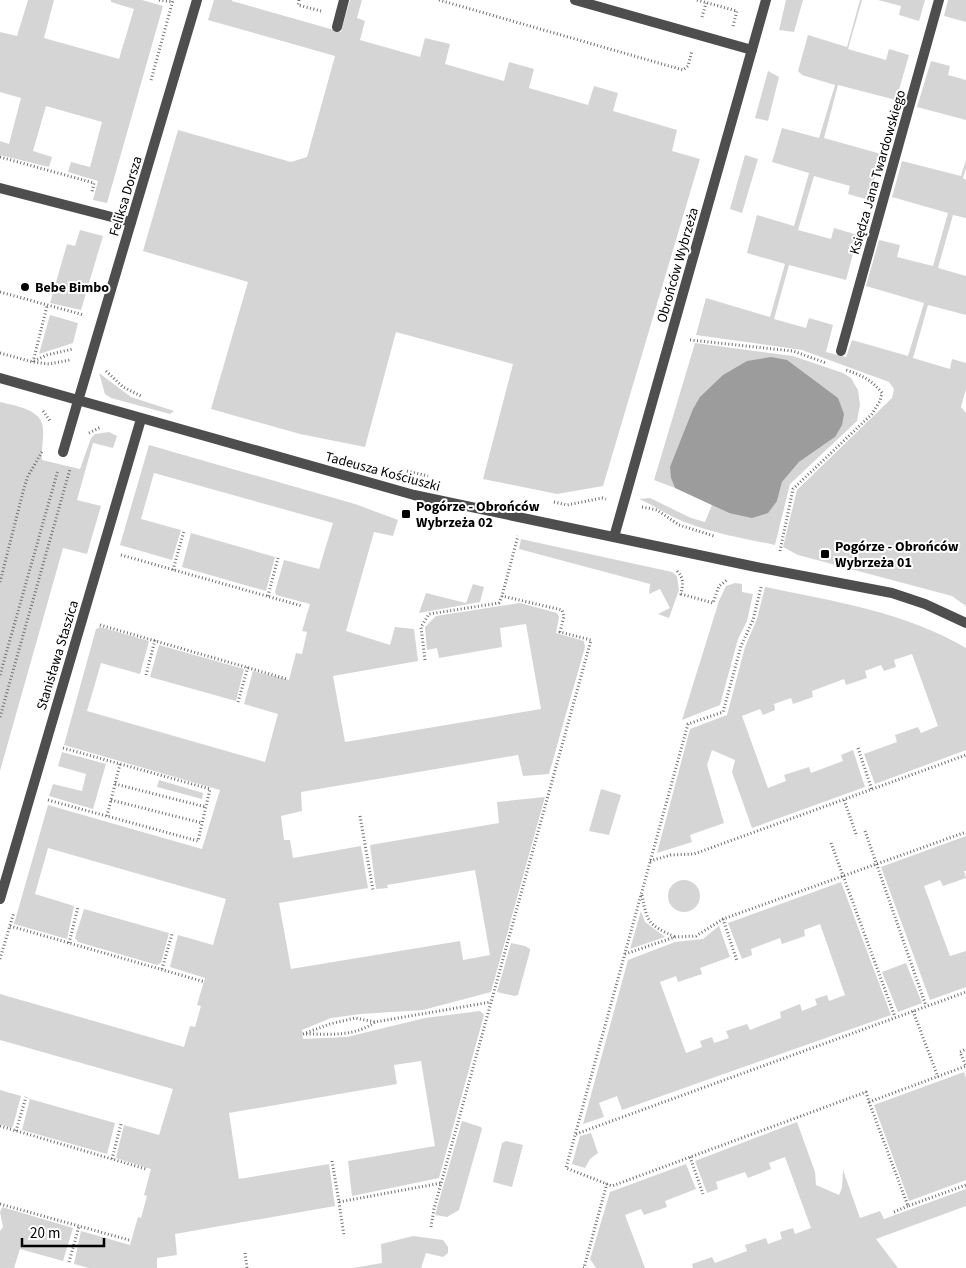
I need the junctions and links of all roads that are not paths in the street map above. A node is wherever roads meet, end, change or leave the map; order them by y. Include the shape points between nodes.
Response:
1 (197, 0) edge
2 (344, 0) edge
3 (575, 0) edge
4 (766, 0) edge
5 (939, 0) edge
6 (337, 26) dead end
7 (752, 50) junction
8 (0, 188) edge
9 (132, 222) junction
10 (841, 352) dead end
11 (0, 378) edge
12 (78, 401) junction
13 (142, 419) junction
14 (63, 452) road end
15 (614, 537) junction
16 (966, 623) edge
17 (0, 900) edge

1 - 9 street, Feliksa Dorsza
2 - 6 street
3 - 7 street
4 - 7 street, Obrońców Wybrzeża
5 - 10 street, Księdza Jana Twardowskiego
7 - 15 street, Obrońców Wybrzeża
8 - 9 street
9 - 12 street, Feliksa Dorsza
11 - 12 street, Tadeusza Kościuszki
12 - 13 street, Tadeusza Kościuszki
12 - 14 street
13 - 15 street, Tadeusza Kościuszki via 414,495
13 - 17 street, Stanisława Staszica
15 - 16 street, Tadeusza Kościuszki via 892,593

